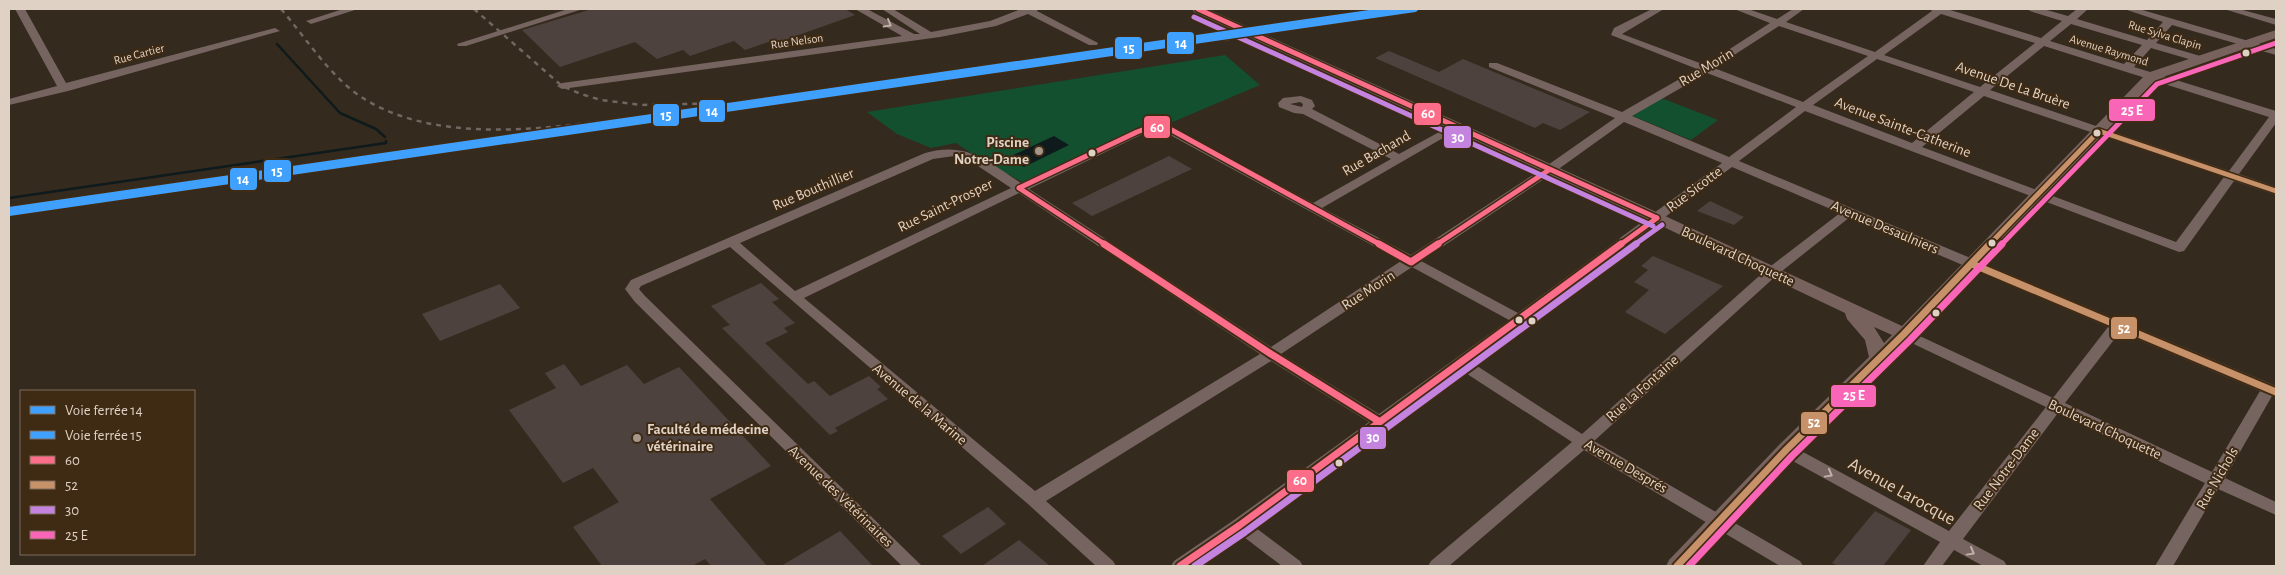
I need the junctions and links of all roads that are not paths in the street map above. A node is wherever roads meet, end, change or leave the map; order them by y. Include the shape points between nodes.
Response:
1 (20, 9) edge
2 (353, 9) edge
3 (578, 9) edge
4 (887, 9) edge
5 (1029, 9) edge
6 (1198, 9) edge
7 (1658, 9) edge
8 (1739, 9) edge
9 (1799, 9) edge
10 (1939, 9) edge
11 (2033, 9) edge
12 (2083, 9) edge
13 (2129, 9) edge
14 (2229, 9) edge
15 (865, 10) edge
16 (2160, 13) edge
17 (312, 20) dead end
18 (2069, 20) junction
19 (2170, 21) junction
20 (1779, 22) junction
21 (2276, 22) edge
22 (276, 31) dead end
23 (2276, 34) edge
24 (929, 35) junction
25 (911, 38) junction
26 (2042, 42) junction
27 (1093, 43) dead end
28 (2246, 43) junction
29 (462, 44) dead end
30 (2149, 44) junction
31 (2276, 52) edge
32 (1875, 54) junction
33 (2203, 60) junction
34 (1493, 65) dead end
35 (2127, 68) junction
36 (1706, 69) junction
37 (2152, 76) junction
38 (562, 86) dead end
39 (64, 89) junction
40 (1981, 92) junction
41 (9, 102) edge
42 (1803, 107) junction
43 (1305, 110) dead end
44 (2276, 115) edge
45 (1623, 117) junction
46 (1456, 128) junction
47 (2099, 131) junction
48 (1914, 147) junction
49 (1398, 158) junction
50 (1730, 162) junction
51 (1549, 170) junction
52 (2232, 176) junction
53 (1019, 188) junction
54 (2276, 191) edge
55 (2038, 195) junction
56 (1313, 208) junction
57 (1849, 212) junction
58 (1657, 218) junction
59 (732, 242) junction
60 (1411, 262) junction
61 (1972, 264) junction
62 (1772, 272) junction
63 (794, 297) junction
64 (640, 299) joint
65 (1844, 306) junction
66 (1926, 311) junction
67 (1518, 319) junction
68 (2116, 325) junction
69 (1904, 334) junction
70 (1271, 354) junction
71 (1879, 360) junction
72 (1460, 362) junction
73 (2272, 390) edge
74 (2055, 405) junction
75 (1380, 422) junction
76 (1583, 442) junction
77 (1786, 450) junction
78 (2215, 480) junction
79 (1034, 500) junction
80 (2276, 509) edge
81 (1721, 522) junction
82 (1240, 525) junction
83 (1952, 541) junction
84 (913, 566) edge
85 (1107, 566) edge
86 (1180, 566) edge
87 (1294, 566) edge
88 (1437, 566) edge
89 (1678, 566) edge
90 (1794, 566) edge
91 (1932, 566) edge
92 (1998, 566) edge
93 (2164, 566) edge

1 - 39 street
2 - 17 street
3 - 29 street
4 - 24 street
5 - 24 street, Rue Nelson via 992,24
5 - 27 street
6 - 46 main road, Boulevard Choquette
7 - 36 street, Avenue Sainte-Catherine via 1618,30 1616,35
8 - 20 street, Avenue De La Bruère
9 - 20 street, Rue Morin
10 - 26 street, Avenue Raymond
10 - 32 street, Rue Sicotte
11 - 18 street, Rue Sylva Clapin
12 - 18 street
13 - 16 street
14 - 21 street
15 -> 25 street
16 - 19 street
18 - 26 street
18 - 30 street, Rue Sylva Clapin
19 - 28 street
19 - 30 street
20 - 32 street, Avenue De La Bruère
20 - 36 street, Rue Morin
22 - 39 street, Rue Cartier
23 - 28 main road
24 - 25 street, Rue Nelson
25 - 38 street, Rue Nelson
26 - 35 street, Avenue Raymond
26 - 40 street
28 - 31 street
28 - 33 main road
30 - 33 street, Rue Sylva Clapin
30 - 35 street
32 - 40 street, Avenue De La Bruère
32 - 42 street, Rue Sicotte
33 - 37 main road
34 - 45 street, Avenue Desaulniers
35 - 37 street, Avenue Raymond
36 - 42 street, Avenue Sainte-Catherine
36 - 45 street, Rue Morin
37 - 44 street, Avenue Raymond
37 - 47 main road
39 - 41 street, Rue Cartier
40 - 47 street, Avenue De La Bruère
40 - 48 street
42 - 48 street, Avenue Sainte-Catherine
42 - 50 street, Rue Sicotte
43 - 49 street
44 - 52 street
45 - 50 street, Avenue Desaulniers
45 - 51 street, Rue Morin
46 - 49 street, Rue Bachand
46 - 51 main road, Boulevard Choquette
47 - 52 street, Avenue De La Bruère
47 - 55 main road
48 - 55 street, Avenue Sainte-Catherine
49 - 56 street, Rue Bachand
50 - 57 street, Avenue Desaulniers
50 - 58 street, Rue Sicotte
51 - 58 main road, Boulevard Choquette
51 - 60 street, Rue Morin
52 - 54 street, Avenue De La Bruère
52 - 55 street, Avenue Sainte-Catherine via 2179,248
53 - 56 street, Rue Saint-Prosper via 1137,132 1150,127 1168,128
53 - 59 street, Rue Bouthillier via 959,151 945,151
53 - 63 street, Rue Saint-Prosper
53 - 70 street, Rue Bouthillier
55 - 61 main road
56 - 60 street
57 - 61 street, Avenue Desaulniers
57 - 62 street, Rue La Fontaine
58 - 62 main road, Boulevard Choquette
58 - 67 street, Rue Sicotte
59 - 63 street, Avenue de la Marine
59 - 64 street, Rue Bouthillier via 636,283 632,289
60 - 67 street
60 - 70 street, Rue Morin
61 - 66 main road
61 - 68 street, Avenue Desaulniers
62 - 65 main road, Boulevard Choquette
62 - 76 street, Rue La Fontaine
63 - 79 street, Avenue de la Marine
64 - 84 street, Avenue des Vétérinaires
65 - 66 main road via 1895,319
65 - 69 main road, Boulevard Choquette
65 - 71 main road via 1874,338
66 - 69 main road
67 - 72 street, Rue Sicotte
68 - 73 street, Avenue Desaulniers
68 - 74 street, Rue Notre-Dame
69 - 71 main road
69 - 74 street, Boulevard Choquette
70 - 75 street, Rue Bouthillier
70 - 79 street, Rue Morin
71 - 77 main road
72 - 75 street, Rue Sicotte
72 - 76 street, Avenue Després
73 - 78 street, Rue Nichols
74 - 78 street, Boulevard Choquette
74 - 83 street, Rue Notre-Dame
75 - 82 street, Rue Sicotte
76 - 81 street, Avenue Després
76 - 88 street, Rue La Fontaine
77 - 81 main road
77 -> 83 street, Avenue Larocque
78 - 80 street, Boulevard Choquette
78 - 93 street, Rue Nichols
79 - 85 street, Avenue de la Marine
81 - 89 main road
81 - 90 street, Avenue Després
82 - 86 street, Rue Sicotte
82 - 87 street
83 - 91 street, Rue Notre-Dame
83 -> 92 street, Avenue Larocque

